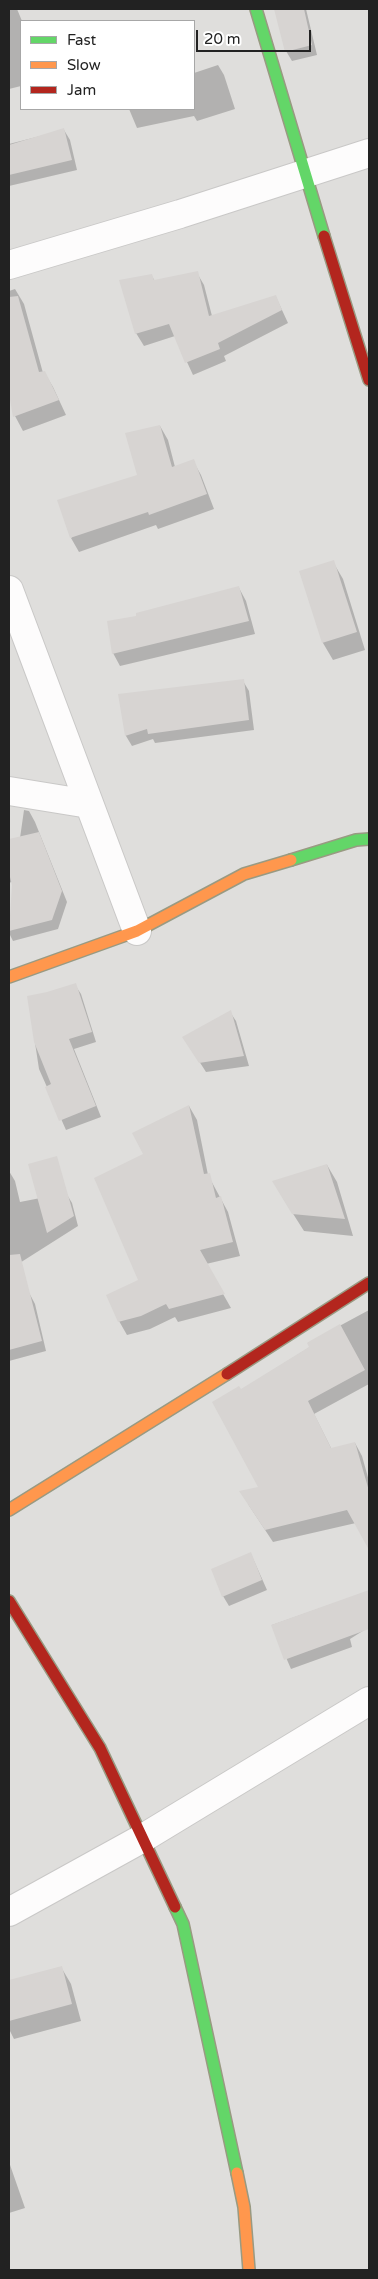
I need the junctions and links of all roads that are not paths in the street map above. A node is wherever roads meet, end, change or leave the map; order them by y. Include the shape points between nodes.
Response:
1 (256, 9) edge
2 (369, 153) edge
3 (305, 175) junction
4 (9, 265) edge
5 (369, 380) edge
6 (9, 590) edge
7 (9, 791) edge
8 (89, 804) junction
9 (369, 839) edge
10 (137, 931) junction
11 (9, 977) edge
12 (369, 1283) edge
13 (9, 1510) edge
14 (9, 1601) edge
15 (369, 1701) edge
16 (143, 1838) junction
17 (9, 1912) edge
18 (249, 2270) edge

1 - 3 street
2 - 3 street
3 - 4 street
3 - 5 street
6 - 8 street
7 - 8 street
8 - 10 street
9 - 10 street via 356,840 244,874
10 - 11 street
12 - 13 street
14 - 16 street via 100,1748
15 - 16 street
16 - 17 street
16 - 18 street via 183,1924 244,2207

